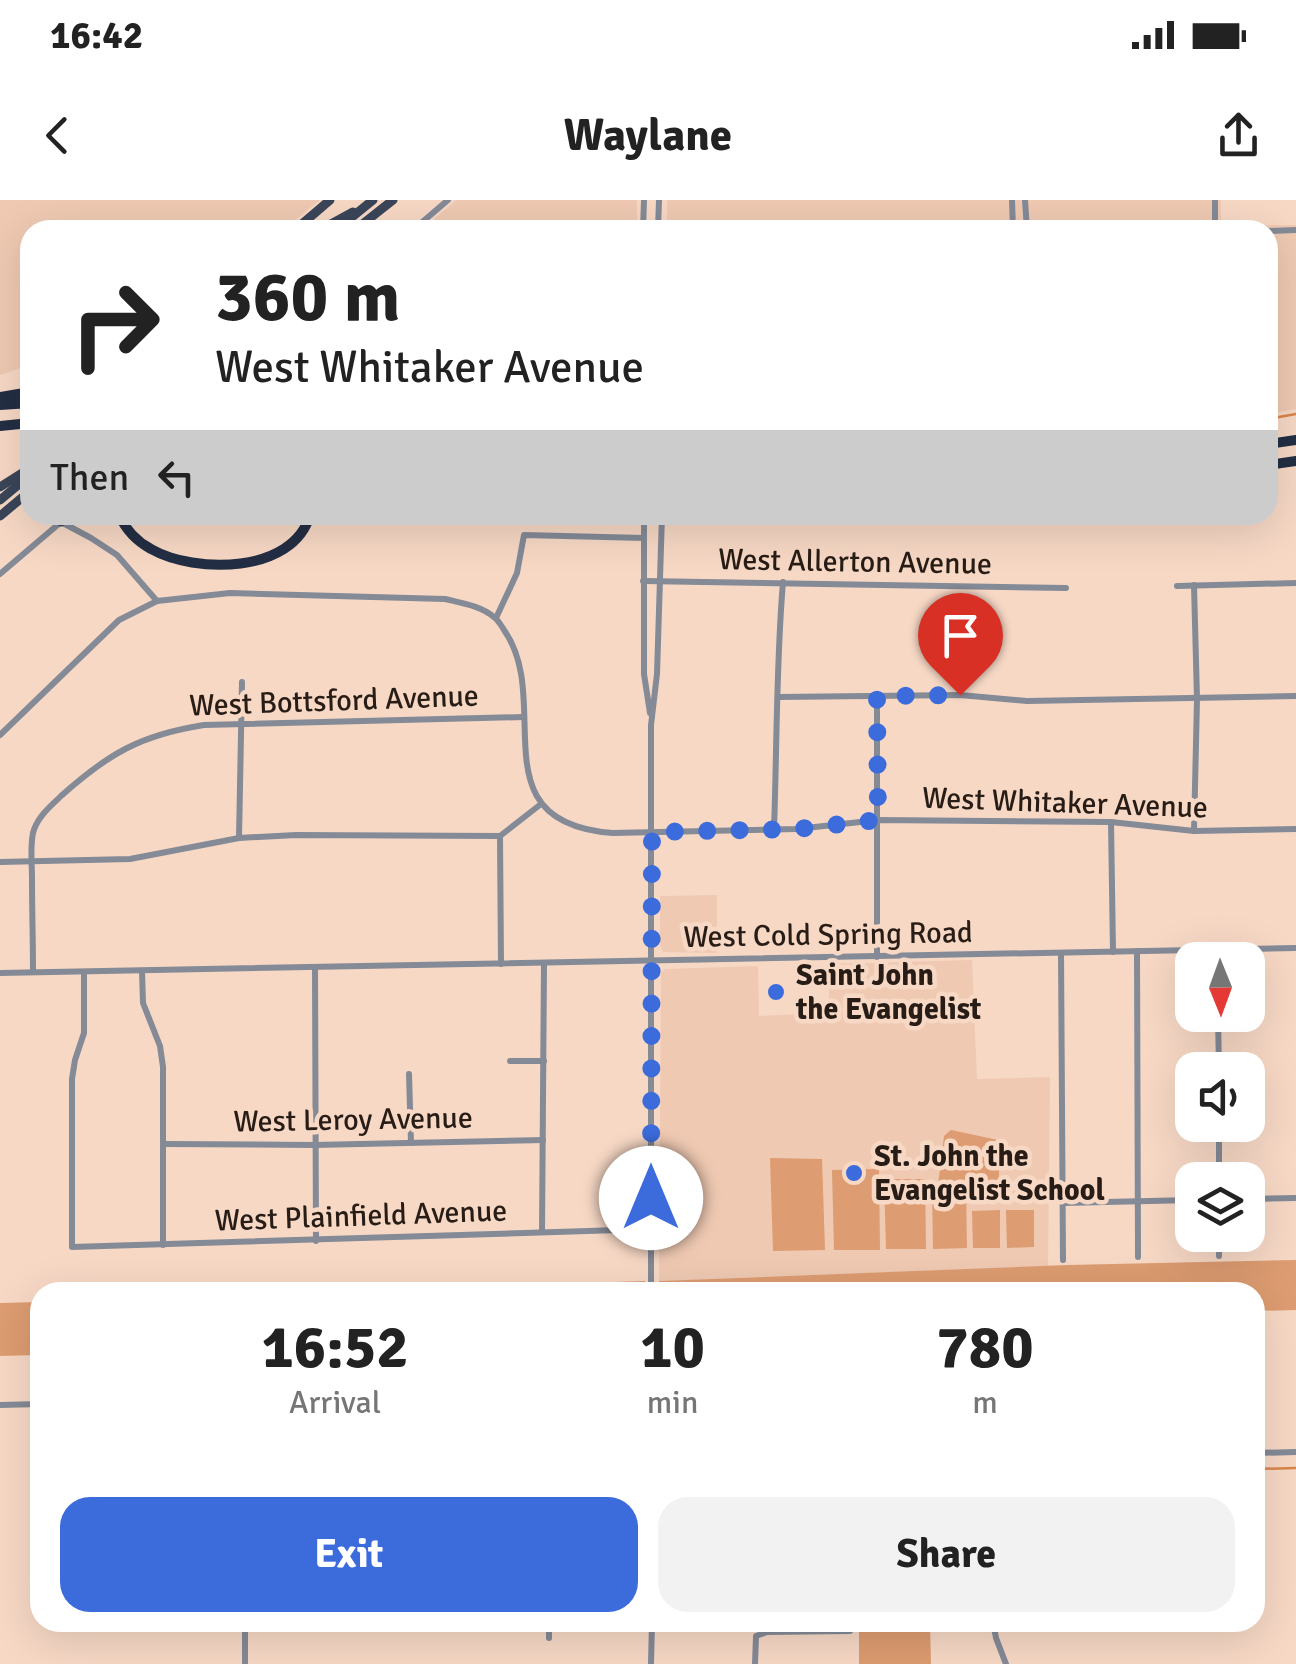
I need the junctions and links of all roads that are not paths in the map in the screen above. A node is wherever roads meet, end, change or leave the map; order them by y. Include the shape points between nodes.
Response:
1 (330, 200) edge
2 (373, 200) edge
3 (392, 200) edge
4 (448, 200) edge
5 (360, 210) junction
6 (306, 220) edge
7 (338, 220) edge
8 (348, 220) edge
9 (367, 220) edge
10 (424, 220) edge
11 (20, 484) edge
12 (20, 499) edge
13 (0, 500) edge
14 (0, 516) edge
15 (57, 525) edge
16 (74, 525) edge
17 (125, 525) edge
18 (305, 525) edge
19 (644, 525) edge
20 (662, 525) edge
21 (644, 538) junction
22 (0, 574) edge
23 (643, 581) junction
24 (782, 582) junction
25 (661, 583) junction
26 (1296, 583) edge
27 (1194, 585) junction
28 (1177, 586) dead end
29 (1066, 588) dead end
30 (157, 601) junction
31 (496, 618) junction
32 (242, 682) dead end
33 (877, 696) junction
34 (1296, 696) edge
35 (778, 697) junction
36 (1196, 700) junction
37 (524, 717) junction
38 (240, 724) junction
39 (651, 724) junction
40 (0, 735) edge
41 (541, 804) junction
42 (878, 820) junction
43 (1111, 822) junction
44 (774, 829) junction
45 (1296, 829) edge
46 (1194, 831) junction
47 (652, 832) junction
48 (500, 836) junction
49 (239, 838) junction
50 (32, 861) junction
51 (0, 862) edge
52 (1296, 948) edge
53 (1265, 949) edge
54 (1136, 951) junction
55 (1175, 951) edge
56 (1112, 952) junction
57 (1061, 953) junction
58 (877, 957) junction
59 (653, 960) junction
60 (544, 963) junction
61 (501, 964) junction
62 (315, 967) junction
63 (142, 970) junction
64 (34, 972) junction
65 (84, 972) junction
66 (0, 973) edge
67 (510, 1061) dead end
68 (544, 1061) junction
69 (409, 1074) dead end
70 (543, 1140) junction
71 (164, 1144) junction
72 (411, 1144) junction
73 (314, 1145) junction
74 (1296, 1198) edge
75 (1265, 1199) edge
76 (1175, 1201) edge
77 (1138, 1202) junction
78 (1064, 1204) junction
79 (651, 1229) junction
80 (542, 1232) junction
81 (316, 1240) junction
82 (164, 1245) junction
83 (1219, 1252) edge
84 (1219, 1256) dead end
85 (1138, 1258) dead end
86 (1063, 1260) dead end
87 (651, 1282) edge
88 (30, 1404) edge
89 (0, 1405) edge
90 (1265, 1452) edge
91 (1296, 1452) edge
92 (245, 1632) edge
93 (549, 1632) edge
94 (652, 1632) edge
95 (767, 1632) edge
96 (995, 1632) edge
97 (549, 1638) dead end
98 (245, 1664) edge
99 (652, 1664) edge
100 (755, 1664) edge
101 (1006, 1664) edge

1 - 6 main road
2 - 5 main road
3 - 9 main road
4 - 10 street
5 - 7 main road
5 - 8 main road
11 - 13 main road
12 - 14 main road
15 - 22 street
16 - 30 street via 117,555
17 - 18 highway via 153,550 220,565 281,551
19 - 21 street
20 - 25 street
21 - 23 street
21 - 31 street via 524,535 517,572
23 - 25 street, West Allerton Avenue
23 - 39 street
24 - 25 street, West Allerton Avenue
24 - 29 street, West Allerton Avenue
24 - 35 street
25 - 39 street
26 - 27 street
27 - 28 street
27 - 36 street
30 - 31 street via 230,594 445,599
30 - 40 street via 119,620
31 - 37 street via 522,668
32 - 38 street
33 - 35 street
33 - 36 street
33 - 42 street
34 - 36 street
35 - 44 street
36 - 46 street
37 - 38 street, West Bottsford Avenue
37 - 41 street via 526,766
38 - 49 street
38 - 50 street, West Bottsford Avenue via 172,730 112,754 40,818
39 - 47 street
41 - 47 street, West Whitaker Avenue via 591,832
41 - 48 street
42 - 43 street, West Whitaker Avenue
42 - 44 street, West Whitaker Avenue
42 - 58 street
43 - 46 street, West Whitaker Avenue
43 - 56 street
44 - 47 street, West Whitaker Avenue
45 - 46 street, West Whitaker Avenue
47 - 59 street
48 - 49 street
48 - 61 street
49 - 50 street via 146,858
50 - 51 street
50 - 64 street, West Bottsford Avenue
52 - 53 street, West Cold Spring Road
54 - 55 street, West Cold Spring Road
54 - 56 street, West Cold Spring Road
54 - 77 street
56 - 57 street, West Cold Spring Road
57 - 58 street, West Cold Spring Road
57 - 78 street
58 - 59 street, West Cold Spring Road
59 - 60 street, West Cold Spring Road
59 - 79 street
60 - 61 street, West Cold Spring Road
60 - 68 street
61 - 62 street, West Cold Spring Road
62 - 63 street, West Cold Spring Road
62 - 73 street
63 - 65 street, West Cold Spring Road
63 - 71 street via 143,1003 163,1067
64 - 65 street, West Cold Spring Road
64 - 66 street, West Cold Spring Road
65 - 82 street, West Plainfield Avenue via 84,1033 72,1078 72,1248
67 - 68 street
68 - 70 street
69 - 72 street
70 - 72 street, West Leroy Avenue
70 - 80 street
71 - 73 street, West Leroy Avenue
71 - 82 street
72 - 73 street, West Leroy Avenue
73 - 81 street
74 - 75 street
76 - 77 street
77 - 78 street
77 - 85 street
78 - 86 street
79 - 80 street, West Plainfield Avenue
79 - 87 street
80 - 81 street, West Plainfield Avenue
81 - 82 street, West Plainfield Avenue
83 - 84 street
88 - 89 street
90 - 91 street
92 - 98 street
93 - 97 street
94 - 99 street
95 - 100 street via 756,1636
96 - 101 street

